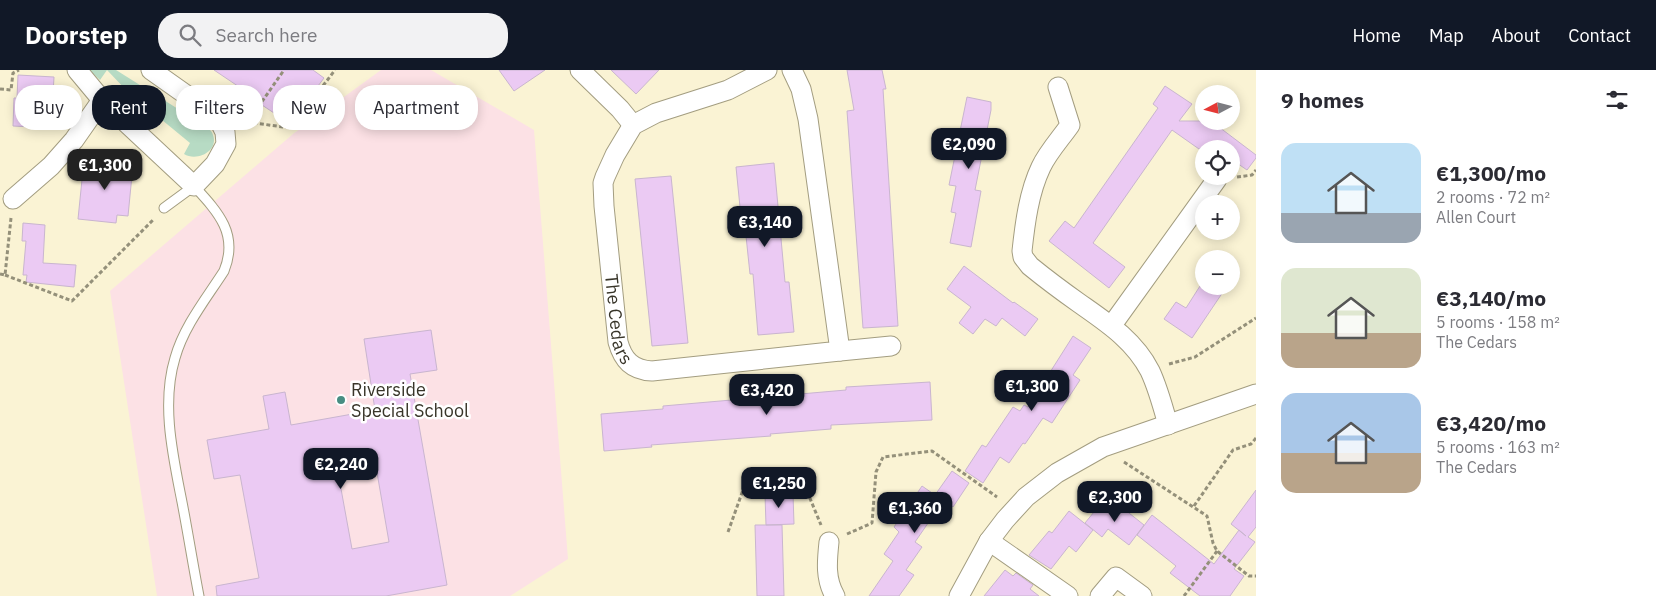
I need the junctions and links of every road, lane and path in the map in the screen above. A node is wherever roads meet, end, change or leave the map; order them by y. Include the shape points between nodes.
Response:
1 (19, 70) edge
2 (77, 70) edge
3 (284, 70) edge
4 (335, 70) edge
5 (580, 70) edge
6 (767, 70) edge
7 (792, 70) edge
8 (152, 71) edge
9 (142, 85) edge
10 (175, 86) junction
11 (1058, 87) dead end
12 (92, 88) edge
13 (0, 89) edge
14 (263, 100) edge
15 (92, 114) edge
16 (263, 124) edge
17 (633, 125) junction
18 (134, 130) edge
19 (242, 130) edge
20 (144, 139) junction
21 (225, 146) junction
22 (1213, 185) edge
23 (194, 186) junction
24 (13, 198) joint
25 (164, 208) joint
26 (0, 274) edge
27 (5, 275) junction
28 (1256, 318) edge
29 (1112, 325) junction
30 (891, 346) dead end
31 (840, 351) junction
32 (1149, 370) junction
33 (1256, 394) edge
34 (1168, 425) junction
35 (1256, 438) edge
36 (1103, 447) junction
37 (1194, 506) junction
38 (1015, 509) junction
39 (728, 532) dead end
40 (988, 541) junction
41 (829, 542) junction
42 (1217, 551) junction
43 (1256, 576) edge
44 (199, 596) edge
45 (835, 596) edge
46 (959, 596) edge
47 (1068, 596) edge
48 (1100, 596) edge
49 (1142, 596) edge
50 (1184, 596) edge

1 - 13 path via 13,73 11,90
2 - 12 street
3 - 14 path
4 - 16 path via 291,128
5 - 17 street
6 - 17 street via 728,90 656,113
7 - 31 street via 801,89 808,119
8 - 9 path
8 - 10 street
10 - 20 path
10 - 21 street via 219,120 225,132
11 - 29 street via 1070,125 1037,176 1027,217 1023,257 1030,266
15 - 24 street via 51,166
17 - 31 street, The Cedars via 603,183 618,342 626,361 638,369 652,371
18 - 20 street
19 - 21 path
20 - 23 street
21 - 23 street via 215,164
22 - 29 street
23 - 25 lane
23 - 44 lane via 221,218 230,252 224,271 179,344 170,383 174,461
24 - 27 path
25 - 27 path via 72,301
26 - 27 path
28 - 32 path via 1195,357
29 - 32 street via 1141,356
30 - 31 street, The Cedars
32 - 34 street
33 - 34 street
34 - 36 street
35 - 37 path via 1251,444 1233,450
36 - 37 path
36 - 38 street via 1057,474
37 - 42 path via 1208,516
38 - 40 street
38 - 41 path via 932,451 883,457 876,472 872,523
39 - 41 path via 749,479 764,476 808,496
40 - 46 street
40 - 47 street
41 - 45 street via 827,572
42 - 43 path via 1250,576
42 - 50 path
48 - 49 street via 1116,578

